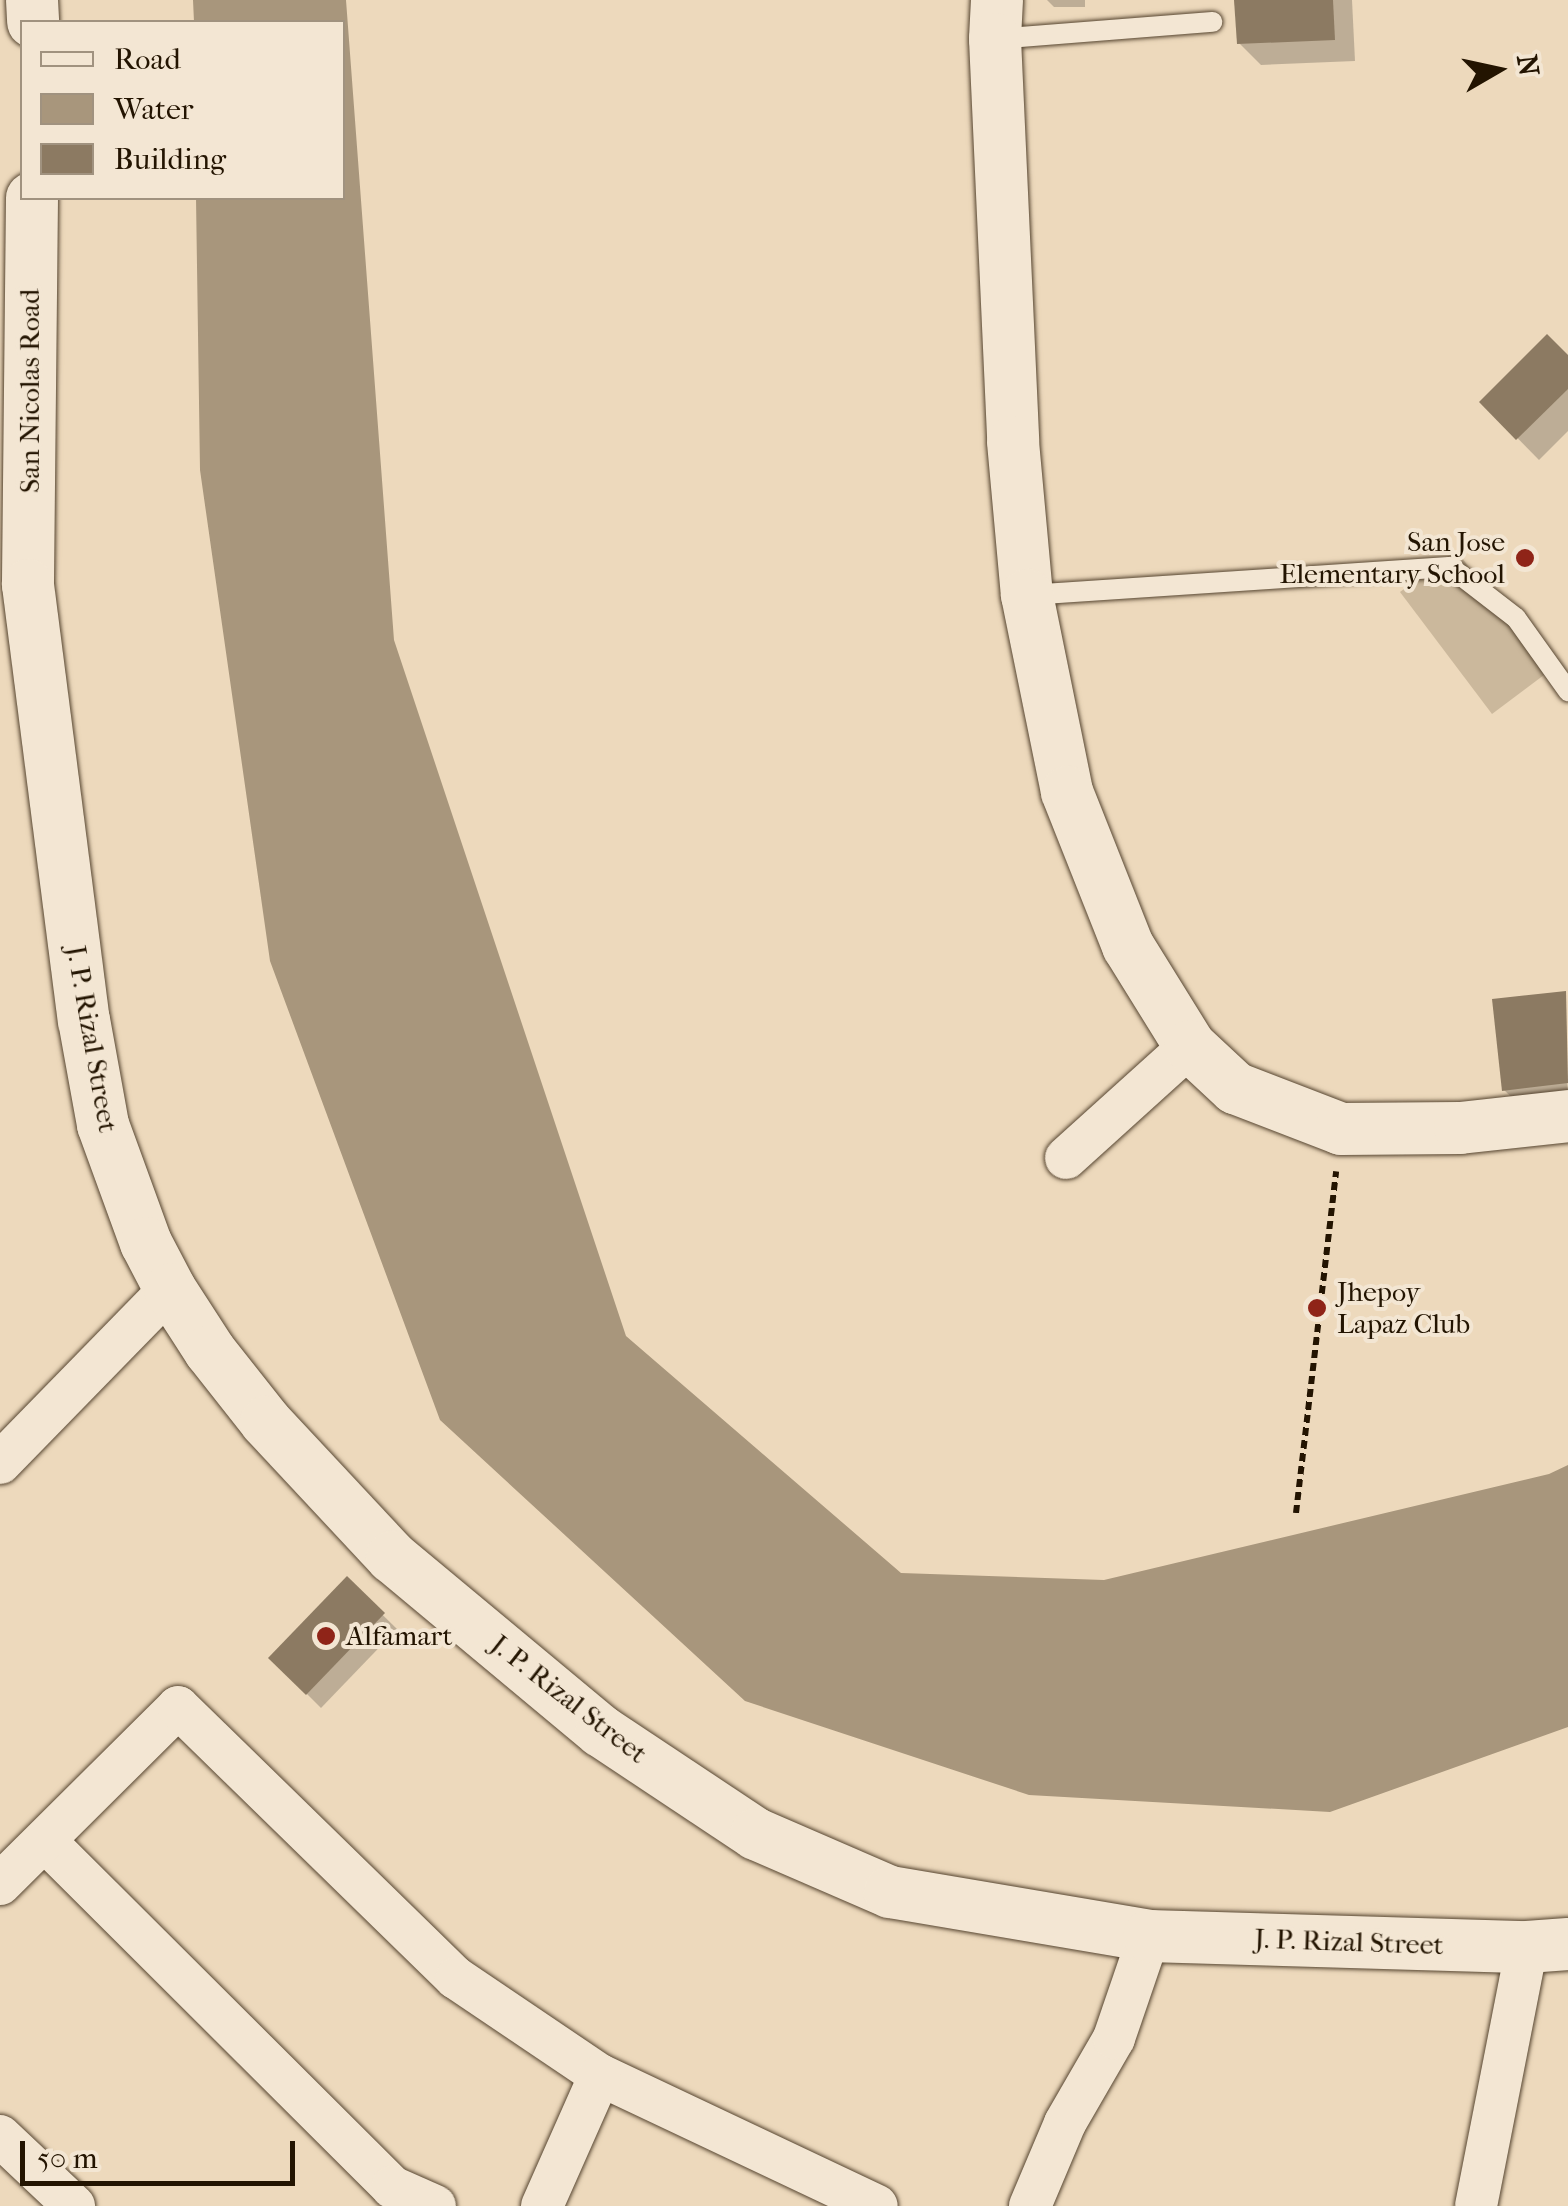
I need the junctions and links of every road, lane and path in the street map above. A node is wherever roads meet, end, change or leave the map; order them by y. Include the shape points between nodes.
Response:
1 (1212, 22) dead end
2 (992, 37) edge
3 (32, 200) edge
4 (28, 585) joint
5 (1027, 595) junction
6 (1568, 690) edge
7 (1190, 1046) junction
8 (1568, 1116) edge
9 (1341, 1129) junction
10 (1066, 1158) dead end
11 (170, 1289) junction
12 (0, 1463) edge
13 (1296, 1512) dead end
14 (46, 1842) junction
15 (0, 1884) edge
16 (1150, 1936) junction
17 (1548, 1945) edge
18 (600, 2075) junction
19 (0, 2136) edge
20 (74, 2206) edge
21 (436, 2206) edge
22 (542, 2206) edge
23 (877, 2206) edge
24 (1030, 2206) edge
25 (1476, 2206) edge

1 - 2 lane
2 - 5 street
3 - 4 street, San Nicolas Road
4 - 11 street, J. P. Rizal Street via 103,1125
5 - 6 lane via 1450,567 1516,618
5 - 7 street via 1067,792 1099,884 1128,946
7 - 9 street via 1235,1088
7 - 10 street
8 - 9 street via 1460,1128
9 - 13 path
11 - 12 street
11 - 16 street, J. P. Rizal Street via 266,1422 392,1556 602,1731 756,1834 890,1892
14 - 15 street
14 - 18 street via 178,1707 456,1978
14 - 21 street via 392,2187
16 - 17 street, J. P. Rizal Street
16 - 24 street via 1114,2038 1065,2124
17 - 25 street
18 - 22 street
18 - 23 street
19 - 20 street

